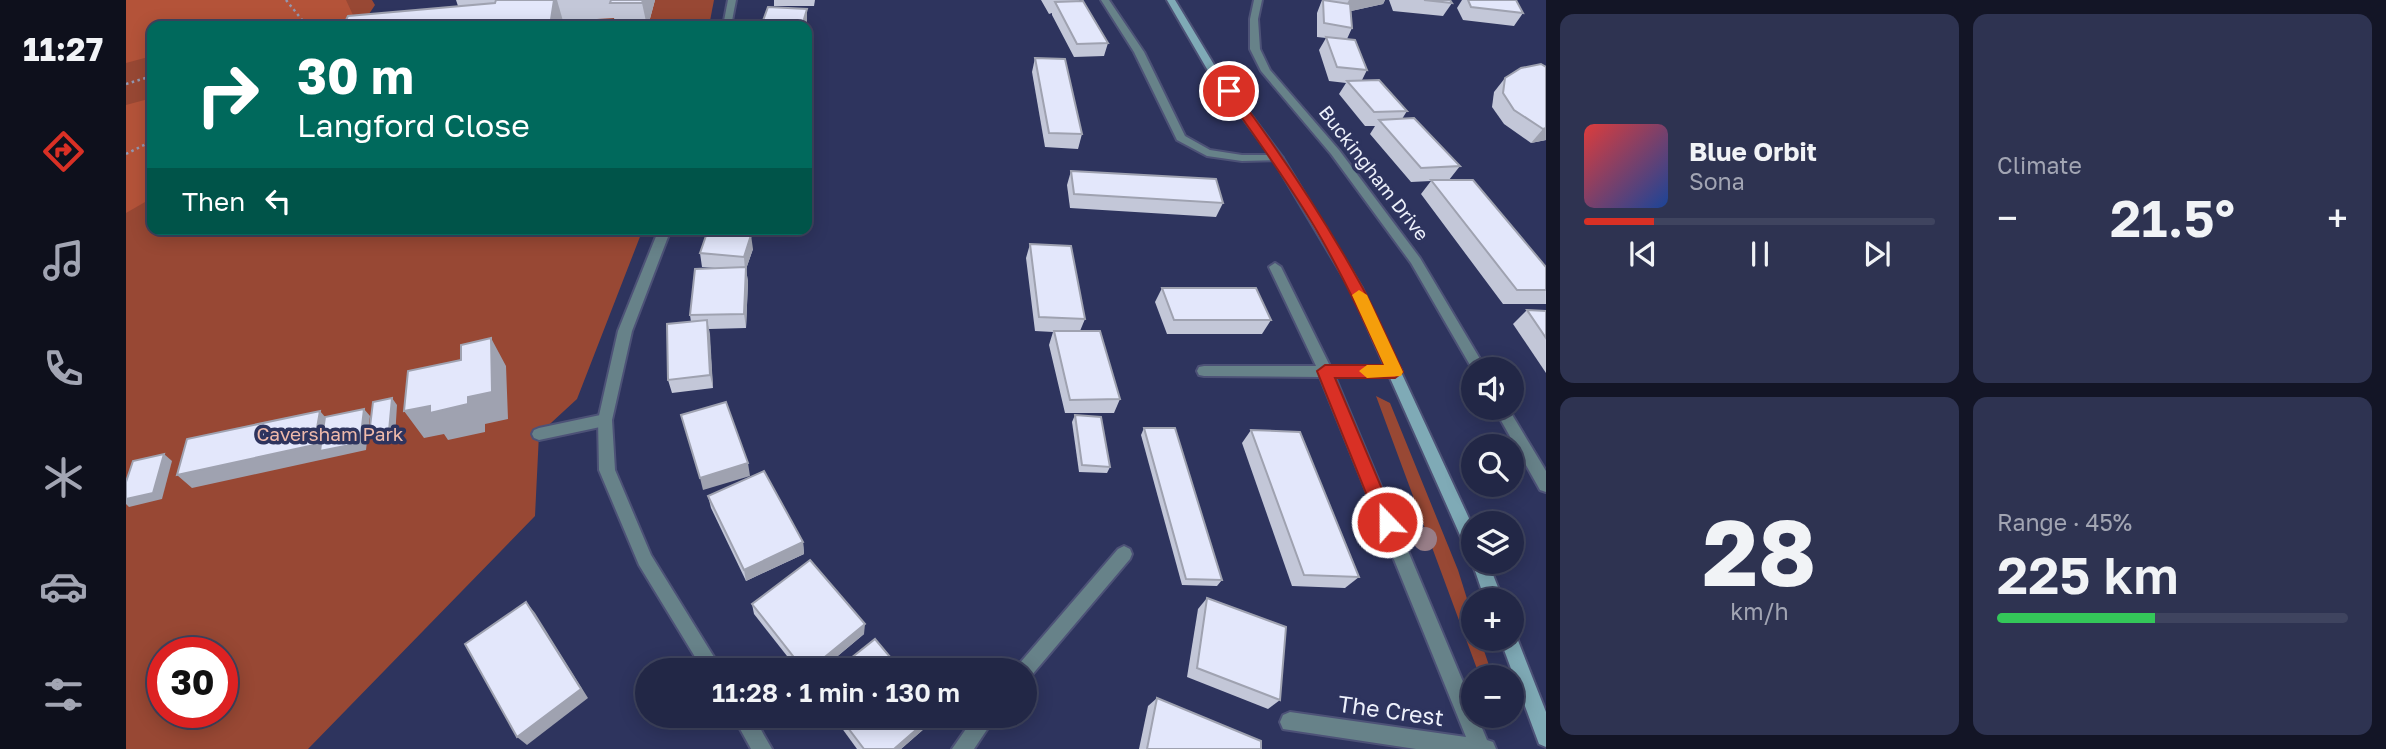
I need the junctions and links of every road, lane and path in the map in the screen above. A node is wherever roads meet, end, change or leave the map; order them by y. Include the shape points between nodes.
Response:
1 (286, 0) edge
2 (732, 0) edge
3 (1105, 0) edge
4 (1171, 0) edge
5 (1258, 0) edge
6 (303, 20) joint
7 (300, 21) edge
8 (728, 21) edge
9 (147, 78) edge
10 (126, 84) edge
11 (147, 144) edge
12 (126, 154) edge
13 (1278, 158) junction
14 (663, 235) edge
15 (1275, 267) dead end
16 (1472, 357) edge
17 (1204, 371) dead end
18 (1325, 371) junction
19 (1395, 372) junction
20 (605, 420) junction
21 (1509, 420) edge
22 (539, 434) dead end
23 (1546, 485) edge
24 (1461, 519) edge
25 (1124, 554) dead end
26 (1514, 651) edge
27 (706, 658) edge
28 (1035, 658) edge
29 (1290, 722) dead end
30 (749, 728) edge
31 (978, 728) edge
32 (1546, 737) edge
33 (1483, 748) edge
34 (762, 749) edge
35 (962, 749) edge

1 - 6 path
2 - 8 street
3 - 13 street via 1139,52 1181,138 1207,153
4 - 13 main road via 1212,69
5 - 16 street, Buckingham Drive via 1255,49 1266,71 1335,152 1416,261
6 - 7 path
9 - 10 path
11 - 12 path
13 - 19 main road via 1356,288
14 - 20 street via 625,331
15 - 18 street
17 - 18 street
18 - 19 street
18 - 33 street
19 - 24 main road
20 - 22 street
20 - 27 street via 607,470 645,560
21 - 23 street
25 - 28 street
26 - 32 main road
29 - 33 street, The Crest
30 - 34 street
31 - 35 street

